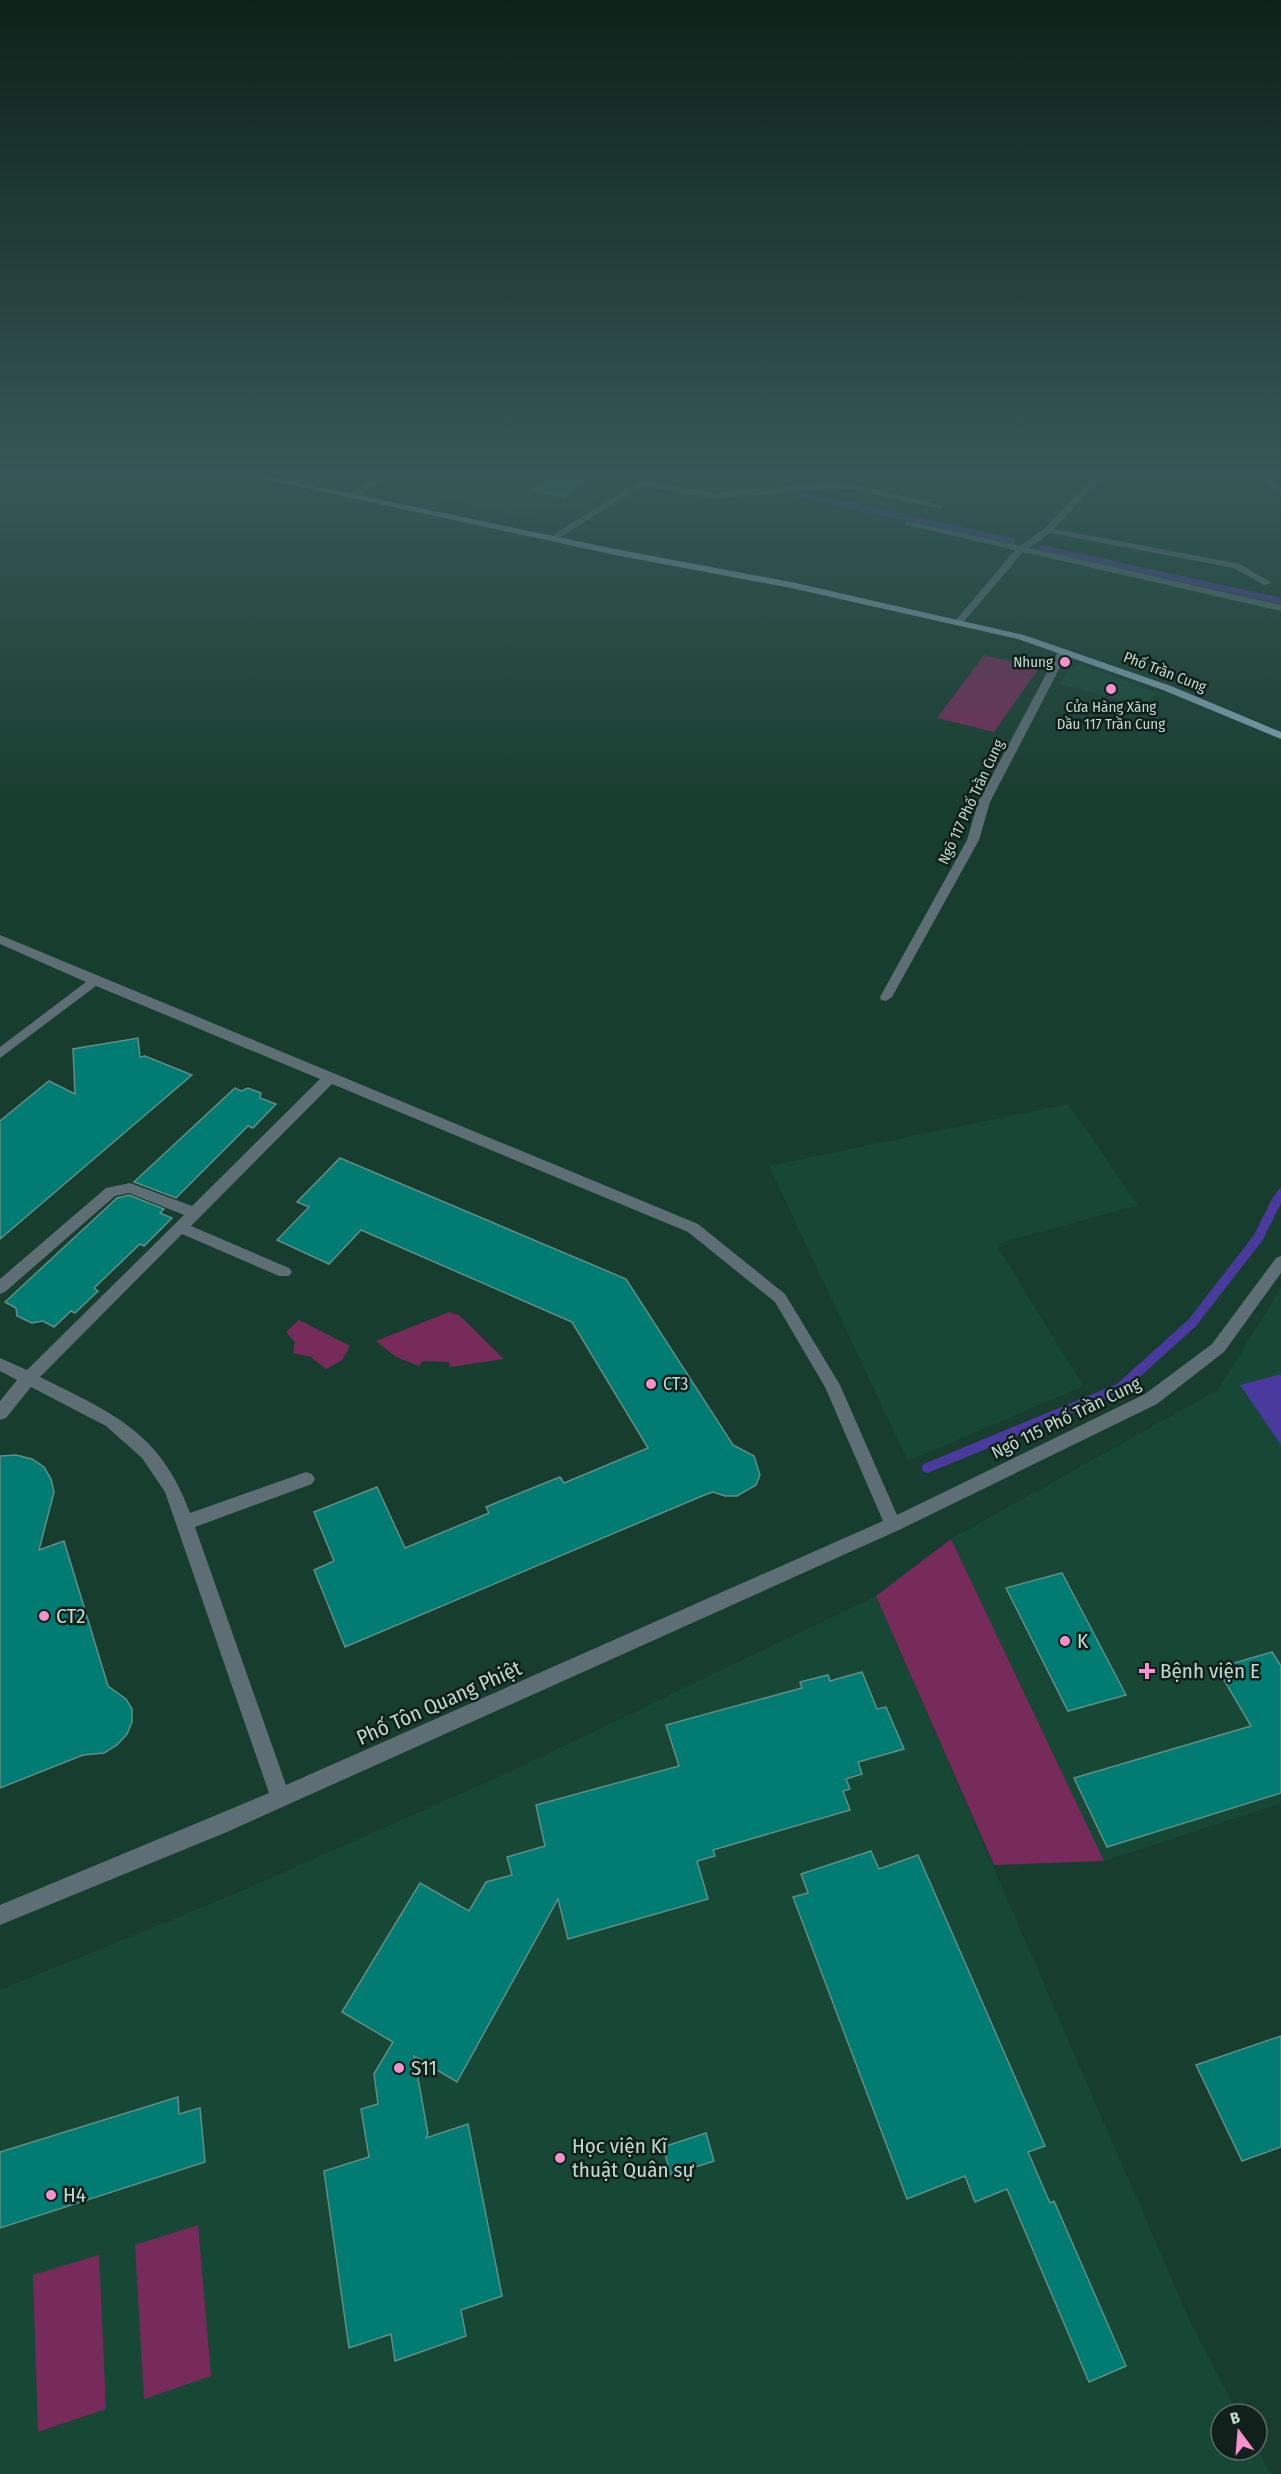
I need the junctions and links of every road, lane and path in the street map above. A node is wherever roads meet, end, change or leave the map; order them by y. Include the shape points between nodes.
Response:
1 (793, 585) edge
2 (990, 585) edge
3 (1182, 585) edge
4 (1281, 608) edge
5 (958, 623) junction
6 (1064, 650) junction
7 (1281, 736) edge
8 (0, 939) edge
9 (95, 981) junction
10 (886, 997) dead end
11 (0, 1054) edge
12 (331, 1077) junction
13 (195, 1213) junction
14 (180, 1227) junction
15 (1281, 1262) edge
16 (284, 1272) dead end
17 (0, 1288) edge
18 (0, 1364) edge
19 (28, 1379) junction
20 (0, 1413) edge
21 (306, 1479) dead end
22 (184, 1523) junction
23 (893, 1525) junction
24 (281, 1798) junction
25 (0, 1915) edge

1 - 5 main road, Phố Trần Cung
2 - 5 street
3 - 4 street
5 - 6 main road, Phố Trần Cung
6 - 7 main road, Phố Trần Cung
6 - 10 street, Ngõ 117 Phố Trần Cung via 984,802 973,840
8 - 9 street
9 - 11 street
9 - 12 street
12 - 13 street
12 - 23 street via 693,1228 780,1298 832,1385
13 - 14 street
13 - 17 street via 130,1188 111,1192
14 - 16 street
14 - 19 street
15 - 23 street, Ngõ 115 Phố Trần Cung via 1218,1348 1151,1399
18 - 19 street
19 - 20 street
19 - 22 street via 112,1421 148,1453 173,1489
21 - 22 street
22 - 24 street
23 - 24 street, Phố Tôn Quang Phiệt
24 - 25 street, Phố Tôn Quang Phiệt

